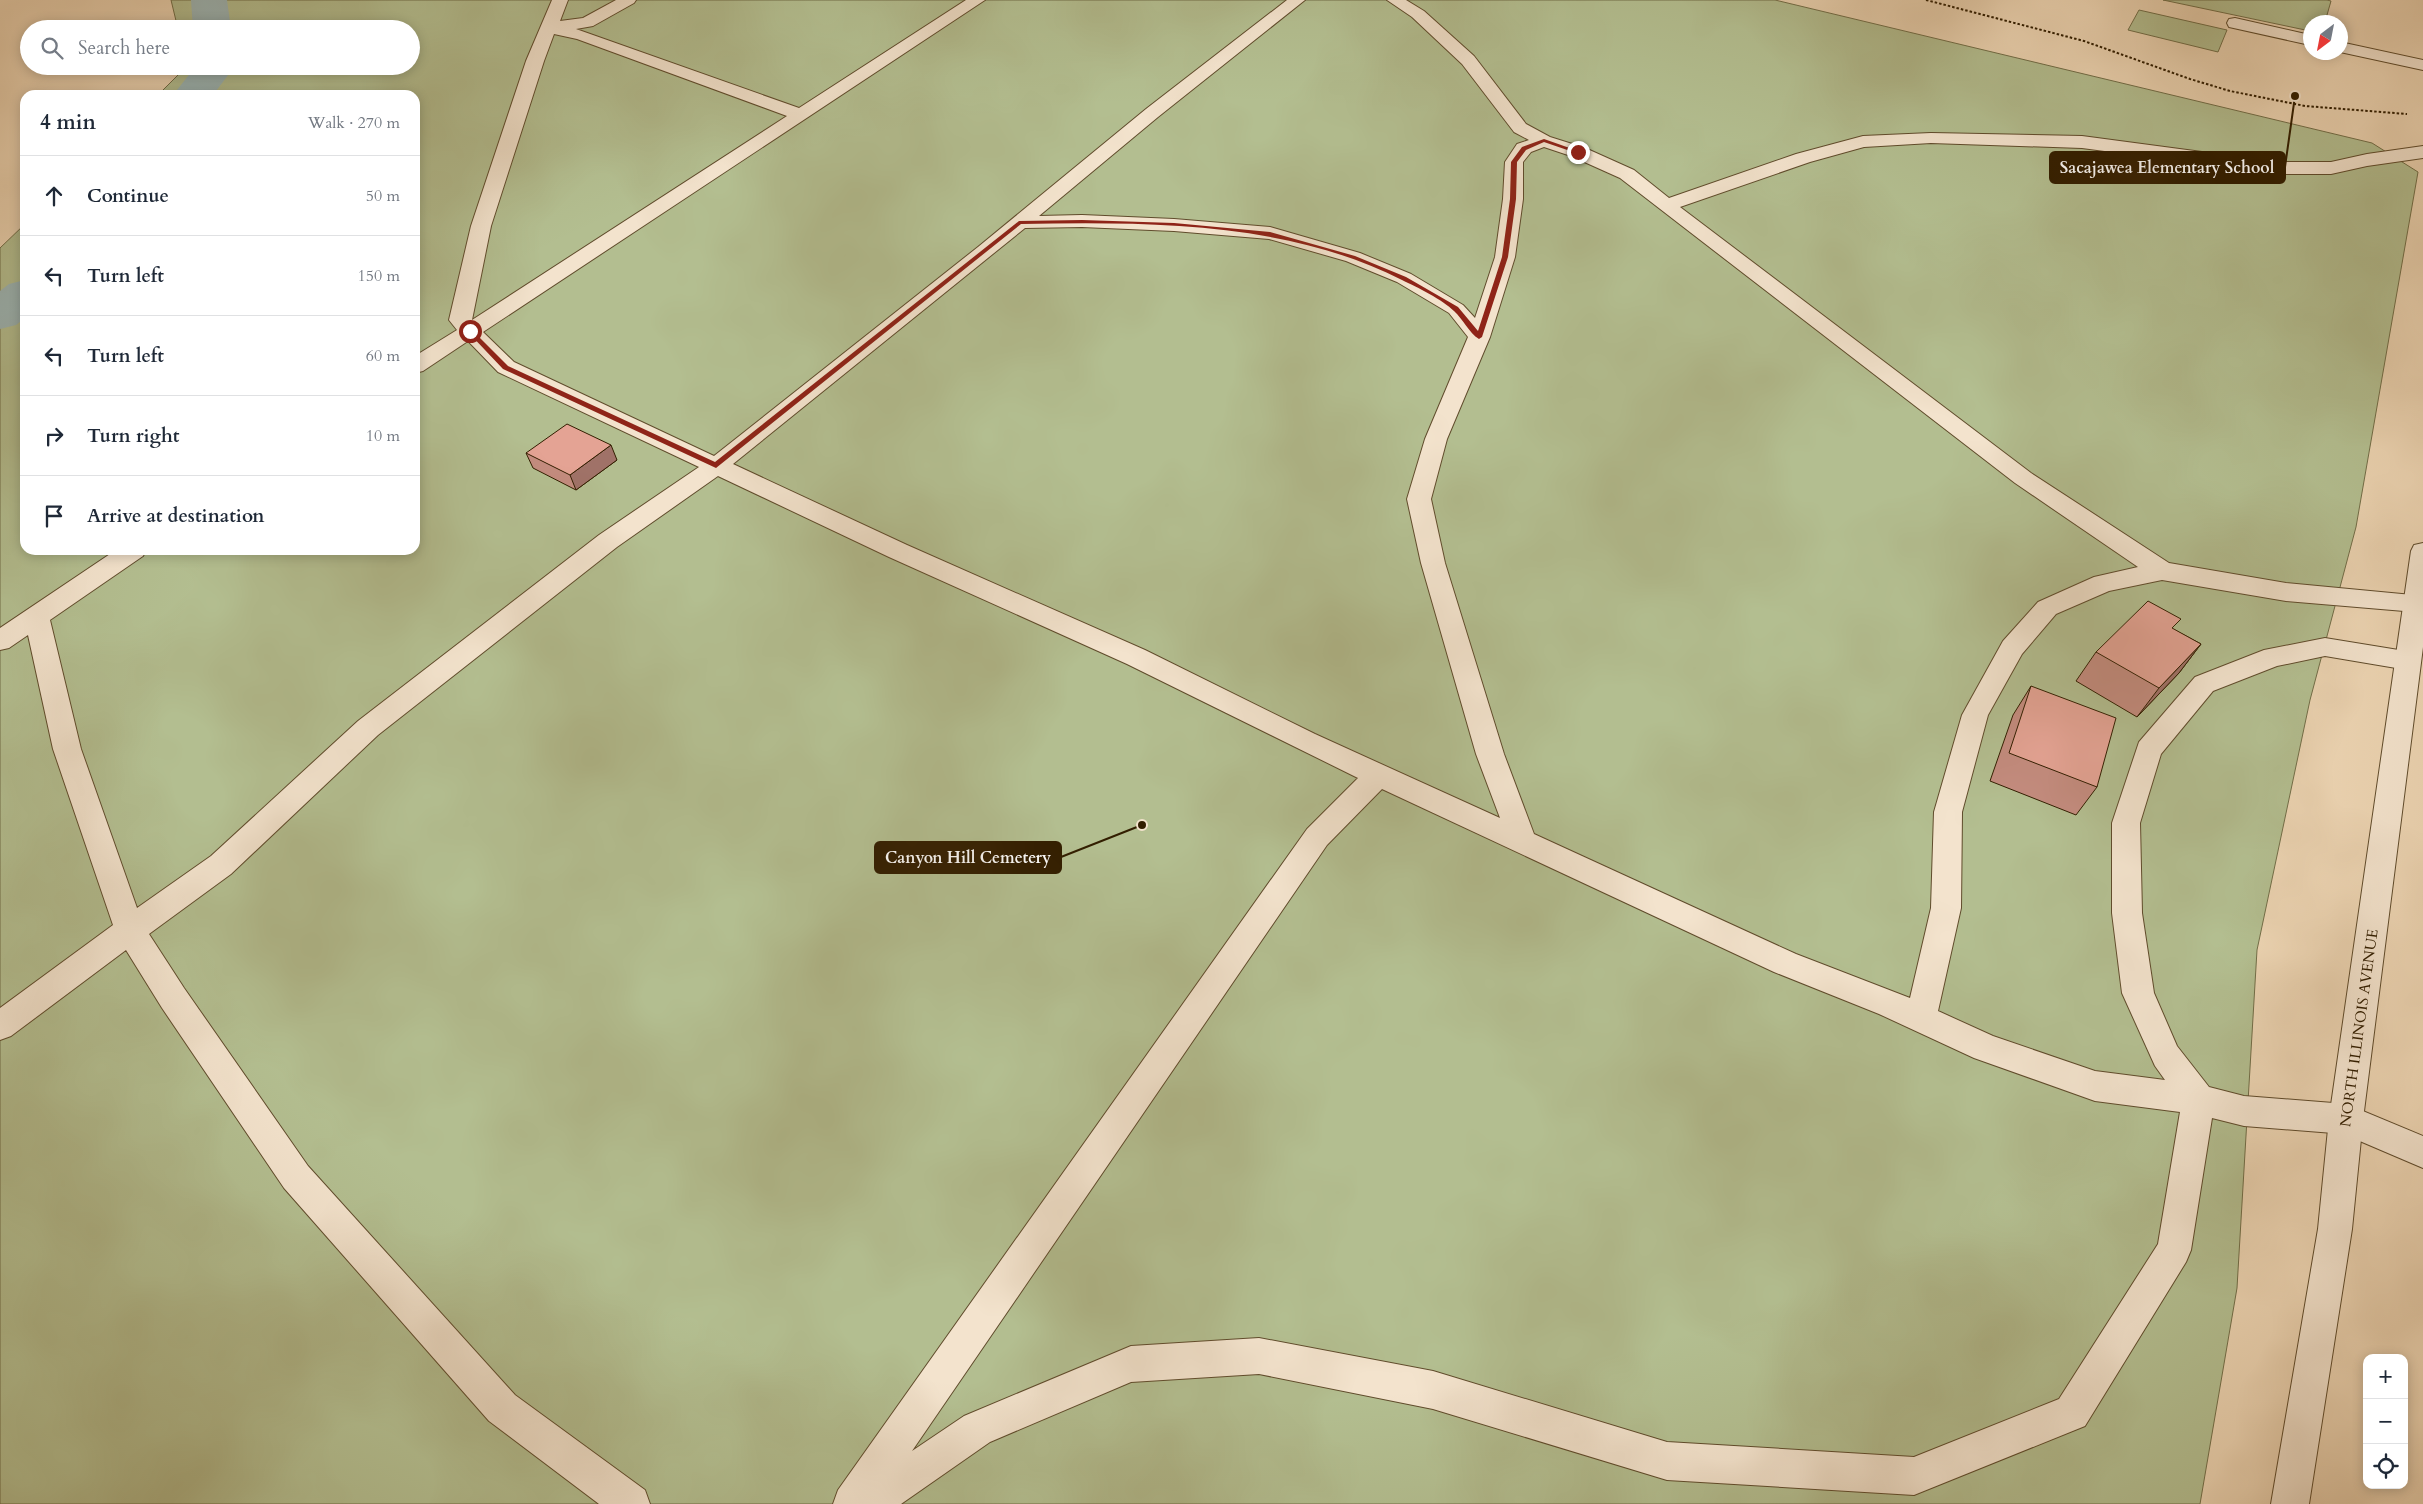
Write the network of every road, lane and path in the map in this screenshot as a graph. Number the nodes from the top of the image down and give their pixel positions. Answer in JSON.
{"nodes":[{"id":1,"x":560,"y":0,"type":"edge"},
{"id":2,"x":628,"y":0,"type":"edge"},
{"id":3,"x":977,"y":0,"type":"edge"},
{"id":4,"x":1297,"y":0,"type":"edge"},
{"id":5,"x":1395,"y":0,"type":"edge"},
{"id":6,"x":1926,"y":0,"type":"edge"},
{"id":7,"x":2235,"y":23,"type":"dead end"},
{"id":8,"x":549,"y":28,"type":"junction"},
{"id":9,"x":2303,"y":38,"type":"edge"},
{"id":10,"x":2348,"y":49,"type":"edge"},
{"id":11,"x":2423,"y":65,"type":"edge"},
{"id":12,"x":2409,"y":114,"type":"dead end"},
{"id":13,"x":800,"y":115,"type":"junction"},
{"id":14,"x":1544,"y":140,"type":"junction"},
{"id":15,"x":2423,"y":152,"type":"edge"},
{"id":16,"x":1666,"y":205,"type":"junction"},
{"id":17,"x":1019,"y":222,"type":"junction"},
{"id":18,"x":470,"y":331,"type":"junction"},
{"id":19,"x":1479,"y":337,"type":"junction"},
{"id":20,"x":420,"y":363,"type":"edge"},
{"id":21,"x":716,"y":466,"type":"junction"},
{"id":22,"x":2423,"y":551,"type":"edge"},
{"id":23,"x":127,"y":555,"type":"edge"},
{"id":24,"x":2162,"y":571,"type":"junction"},
{"id":25,"x":2416,"y":603,"type":"junction"},
{"id":26,"x":36,"y":616,"type":"junction"},
{"id":27,"x":0,"y":641,"type":"edge"},
{"id":28,"x":2408,"y":660,"type":"junction"},
{"id":29,"x":1379,"y":775,"type":"junction"},
{"id":30,"x":1524,"y":842,"type":"junction"},
{"id":31,"x":130,"y":930,"type":"junction"},
{"id":32,"x":1921,"y":1018,"type":"junction"},
{"id":33,"x":0,"y":1026,"type":"edge"},
{"id":34,"x":2200,"y":1099,"type":"junction"},
{"id":35,"x":2346,"y":1119,"type":"junction"},
{"id":36,"x":2423,"y":1152,"type":"edge"},
{"id":37,"x":632,"y":1504,"type":"edge"},
{"id":38,"x":852,"y":1504,"type":"edge"},
{"id":39,"x":867,"y":1504,"type":"edge"},
{"id":40,"x":2290,"y":1504,"type":"edge"}],
"edges":[{"from":1,"to":8,"type":"street"},
{"from":2,"to":8,"type":"street"},
{"from":3,"to":13,"type":"street"},
{"from":4,"to":17,"type":"street"},
{"from":5,"to":14,"type":"street"},
{"from":6,"to":12,"type":"path"},
{"from":7,"to":9,"type":"street"},
{"from":8,"to":13,"type":"street"},
{"from":8,"to":18,"type":"street"},
{"from":10,"to":11,"type":"street"},
{"from":13,"to":18,"type":"street"},
{"from":14,"to":16,"type":"street"},
{"from":14,"to":19,"type":"street"},
{"from":15,"to":16,"type":"street"},
{"from":16,"to":24,"type":"street"},
{"from":17,"to":19,"type":"street"},
{"from":17,"to":21,"type":"street"},
{"from":18,"to":20,"type":"street"},
{"from":18,"to":21,"type":"street"},
{"from":19,"to":30,"type":"street"},
{"from":21,"to":29,"type":"street"},
{"from":21,"to":31,"type":"street"},
{"from":22,"to":25,"type":"street","name":"NORTH ILLINOIS AVENUE"},
{"from":23,"to":26,"type":"street"},
{"from":24,"to":25,"type":"street"},
{"from":24,"to":32,"type":"street"},
{"from":25,"to":28,"type":"street","name":"NORTH ILLINOIS AVENUE"},
{"from":26,"to":27,"type":"street"},
{"from":26,"to":31,"type":"street"},
{"from":28,"to":34,"type":"street"},
{"from":28,"to":35,"type":"street","name":"NORTH ILLINOIS AVENUE"},
{"from":29,"to":30,"type":"street"},
{"from":29,"to":38,"type":"street"},
{"from":30,"to":32,"type":"street"},
{"from":31,"to":33,"type":"street"},
{"from":31,"to":37,"type":"street"},
{"from":32,"to":34,"type":"street"},
{"from":34,"to":35,"type":"street"},
{"from":34,"to":39,"type":"street"},
{"from":35,"to":36,"type":"street"},
{"from":35,"to":40,"type":"street","name":"NORTH ILLINOIS AVENUE"}]}
